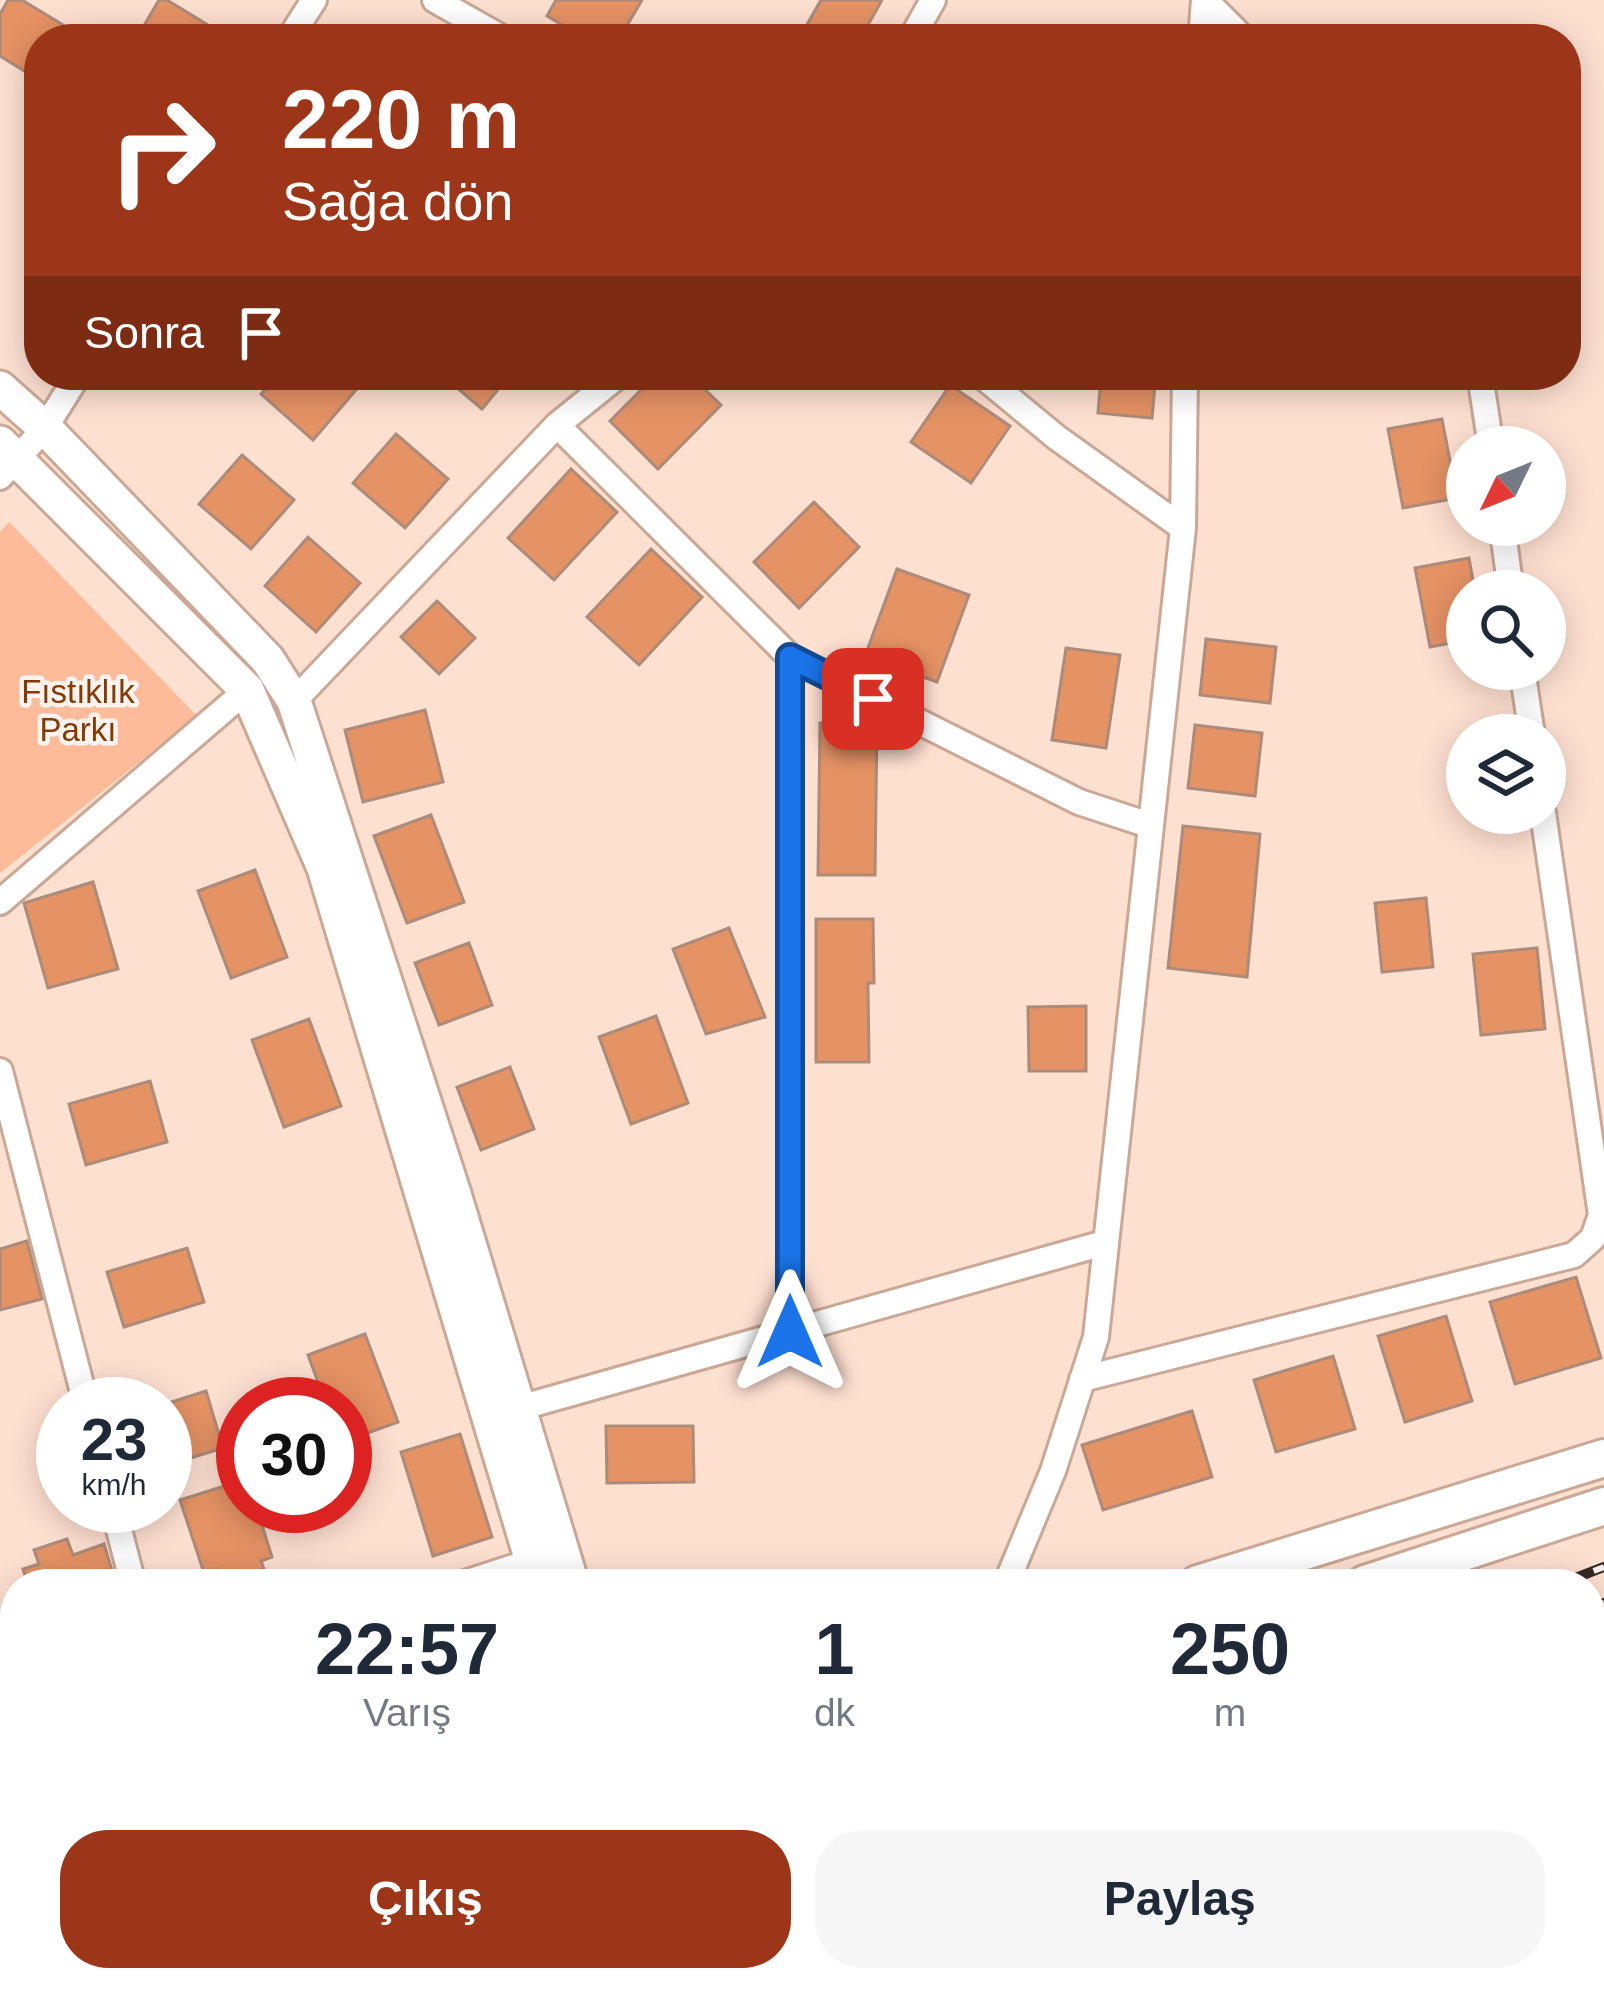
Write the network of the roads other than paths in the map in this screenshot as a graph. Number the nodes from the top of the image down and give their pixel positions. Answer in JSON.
{"nodes":[{"id":1,"x":434,"y":0,"type":"edge"},
{"id":2,"x":1204,"y":0,"type":"edge"},
{"id":3,"x":477,"y":24,"type":"edge"},
{"id":4,"x":1229,"y":24,"type":"edge"},
{"id":5,"x":0,"y":388,"type":"edge"},
{"id":6,"x":69,"y":390,"type":"edge"},
{"id":7,"x":600,"y":390,"type":"edge"},
{"id":8,"x":999,"y":390,"type":"edge"},
{"id":9,"x":1185,"y":390,"type":"edge"},
{"id":10,"x":1482,"y":390,"type":"edge"},
{"id":11,"x":557,"y":425,"type":"junction"},
{"id":12,"x":1488,"y":426,"type":"edge"},
{"id":13,"x":45,"y":428,"type":"junction"},
{"id":14,"x":6,"y":460,"type":"edge"},
{"id":15,"x":1183,"y":528,"type":"junction"},
{"id":16,"x":790,"y":657,"type":"junction"},
{"id":17,"x":247,"y":690,"type":"junction"},
{"id":18,"x":294,"y":701,"type":"junction"},
{"id":19,"x":1150,"y":825,"type":"junction"},
{"id":20,"x":1546,"y":834,"type":"edge"},
{"id":21,"x":0,"y":902,"type":"edge"},
{"id":22,"x":0,"y":1071,"type":"edge"},
{"id":23,"x":1104,"y":1243,"type":"junction"},
{"id":24,"x":790,"y":1332,"type":"junction"},
{"id":25,"x":79,"y":1377,"type":"edge"},
{"id":26,"x":1082,"y":1379,"type":"junction"},
{"id":27,"x":519,"y":1408,"type":"junction"},
{"id":28,"x":1604,"y":1458,"type":"edge"},
{"id":29,"x":1604,"y":1506,"type":"edge"},
{"id":30,"x":120,"y":1533,"type":"edge"},
{"id":31,"x":129,"y":1569,"type":"edge"},
{"id":32,"x":535,"y":1569,"type":"edge"},
{"id":33,"x":567,"y":1569,"type":"edge"},
{"id":34,"x":1012,"y":1569,"type":"edge"},
{"id":35,"x":1246,"y":1569,"type":"edge"},
{"id":36,"x":1410,"y":1569,"type":"edge"}],
"edges":[{"from":1,"to":3,"type":"street"},
{"from":2,"to":4,"type":"street"},
{"from":5,"to":13,"type":"street"},
{"from":6,"to":13,"type":"street"},
{"from":7,"to":11,"type":"street"},
{"from":8,"to":15,"type":"street"},
{"from":9,"to":15,"type":"street"},
{"from":10,"to":12,"type":"street"},
{"from":11,"to":16,"type":"street"},
{"from":11,"to":18,"type":"street"},
{"from":13,"to":14,"type":"street"},
{"from":13,"to":18,"type":"street"},
{"from":14,"to":17,"type":"street"},
{"from":15,"to":19,"type":"street"},
{"from":16,"to":19,"type":"street"},
{"from":16,"to":24,"type":"street"},
{"from":17,"to":21,"type":"street"},
{"from":17,"to":32,"type":"street"},
{"from":18,"to":27,"type":"street"},
{"from":19,"to":23,"type":"street"},
{"from":20,"to":26,"type":"street"},
{"from":22,"to":25,"type":"street"},
{"from":23,"to":24,"type":"street"},
{"from":23,"to":26,"type":"street"},
{"from":24,"to":27,"type":"street"},
{"from":26,"to":34,"type":"street"},
{"from":27,"to":33,"type":"street"},
{"from":28,"to":35,"type":"main road"},
{"from":29,"to":36,"type":"main road"},
{"from":30,"to":31,"type":"street"}]}
